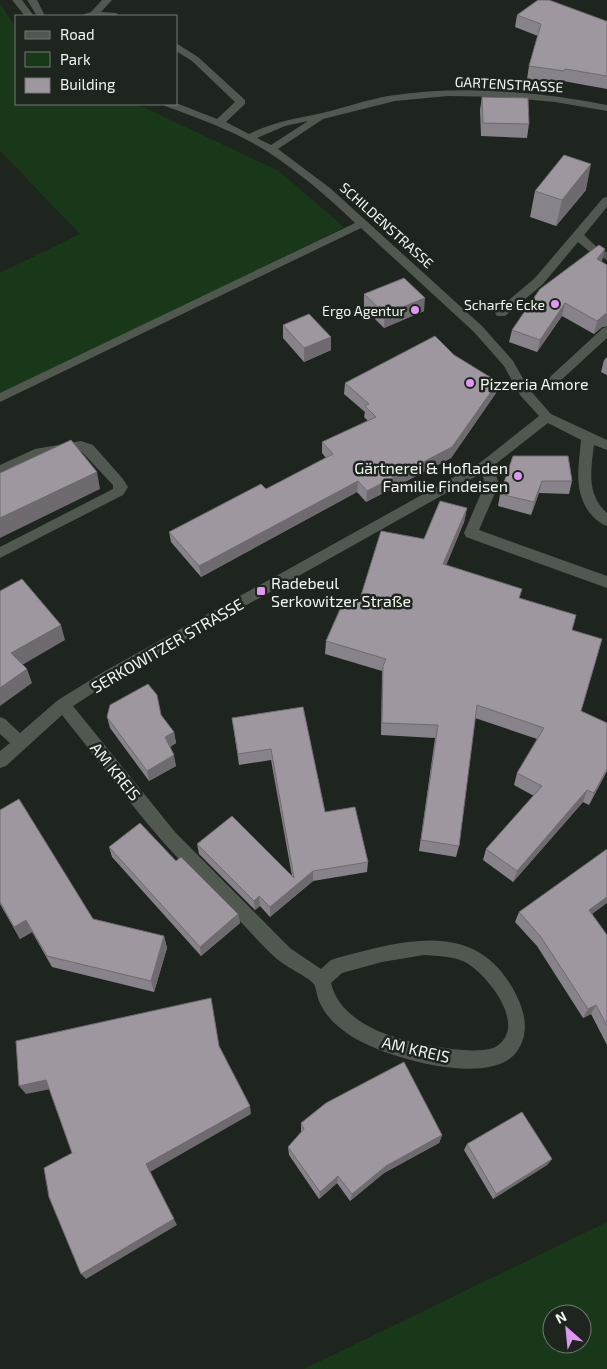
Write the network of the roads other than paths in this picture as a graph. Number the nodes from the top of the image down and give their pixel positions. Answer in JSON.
{"nodes":[{"id":1,"x":17,"y":0,"type":"edge"},
{"id":2,"x":32,"y":0,"type":"edge"},
{"id":3,"x":107,"y":0,"type":"edge"},
{"id":4,"x":94,"y":14,"type":"junction"},
{"id":5,"x":29,"y":15,"type":"edge"},
{"id":6,"x":40,"y":15,"type":"edge"},
{"id":7,"x":88,"y":15,"type":"edge"},
{"id":8,"x":105,"y":15,"type":"edge"},
{"id":9,"x":178,"y":47,"type":"edge"},
{"id":10,"x":172,"y":105,"type":"edge"},
{"id":11,"x":607,"y":108,"type":"edge"},
{"id":12,"x":320,"y":116,"type":"junction"},
{"id":13,"x":219,"y":123,"type":"junction"},
{"id":14,"x":250,"y":138,"type":"junction"},
{"id":15,"x":271,"y":149,"type":"junction"},
{"id":16,"x":607,"y":200,"type":"edge"},
{"id":17,"x":363,"y":223,"type":"junction"},
{"id":18,"x":578,"y":236,"type":"junction"},
{"id":19,"x":607,"y":256,"type":"edge"},
{"id":20,"x":501,"y":313,"type":"dead end"},
{"id":21,"x":607,"y":331,"type":"edge"},
{"id":22,"x":555,"y":379,"type":"dead end"},
{"id":23,"x":0,"y":398,"type":"edge"},
{"id":24,"x":547,"y":417,"type":"junction"},
{"id":25,"x":588,"y":438,"type":"junction"},
{"id":26,"x":607,"y":445,"type":"edge"},
{"id":27,"x":486,"y":464,"type":"junction"},
{"id":28,"x":0,"y":471,"type":"edge"},
{"id":29,"x":607,"y":521,"type":"edge"},
{"id":30,"x":0,"y":553,"type":"edge"},
{"id":31,"x":607,"y":582,"type":"edge"},
{"id":32,"x":63,"y":705,"type":"junction"},
{"id":33,"x":0,"y":724,"type":"edge"},
{"id":34,"x":20,"y":743,"type":"junction"},
{"id":35,"x":0,"y":761,"type":"edge"},
{"id":36,"x":322,"y":980,"type":"junction"}],
"edges":[{"from":1,"to":5,"type":"street"},
{"from":2,"to":6,"type":"street"},
{"from":3,"to":4,"type":"street"},
{"from":4,"to":7,"type":"street"},
{"from":4,"to":8,"type":"street"},
{"from":9,"to":13,"type":"street"},
{"from":10,"to":13,"type":"street","name":"SCHILDENSTRASSE"},
{"from":11,"to":12,"type":"street","name":"GARTENSTRASSE"},
{"from":12,"to":14,"type":"street","name":"GARTENSTRASSE"},
{"from":12,"to":15,"type":"street","name":"GARTENSTRASSE"},
{"from":13,"to":14,"type":"street","name":"SCHILDENSTRASSE"},
{"from":14,"to":15,"type":"street","name":"SCHILDENSTRASSE"},
{"from":15,"to":17,"type":"street","name":"SCHILDENSTRASSE"},
{"from":16,"to":18,"type":"street"},
{"from":17,"to":23,"type":"street"},
{"from":17,"to":24,"type":"street","name":"SCHILDENSTRASSE"},
{"from":18,"to":19,"type":"street"},
{"from":18,"to":20,"type":"street"},
{"from":21,"to":22,"type":"street"},
{"from":24,"to":25,"type":"street"},
{"from":24,"to":27,"type":"street","name":"SERKOWITZER STRASSE"},
{"from":25,"to":26,"type":"street"},
{"from":25,"to":29,"type":"street"},
{"from":27,"to":31,"type":"street"},
{"from":27,"to":32,"type":"street","name":"SERKOWITZER STRASSE"},
{"from":28,"to":30,"type":"street"},
{"from":32,"to":34,"type":"street","name":"SERKOWITZER STRASSE"},
{"from":32,"to":36,"type":"street","name":"AM KREIS"},
{"from":33,"to":34,"type":"street"},
{"from":34,"to":35,"type":"street","name":"SERKOWITZER STRASSE"},
{"from":36,"to":36,"type":"street","name":"AM KREIS"}]}
